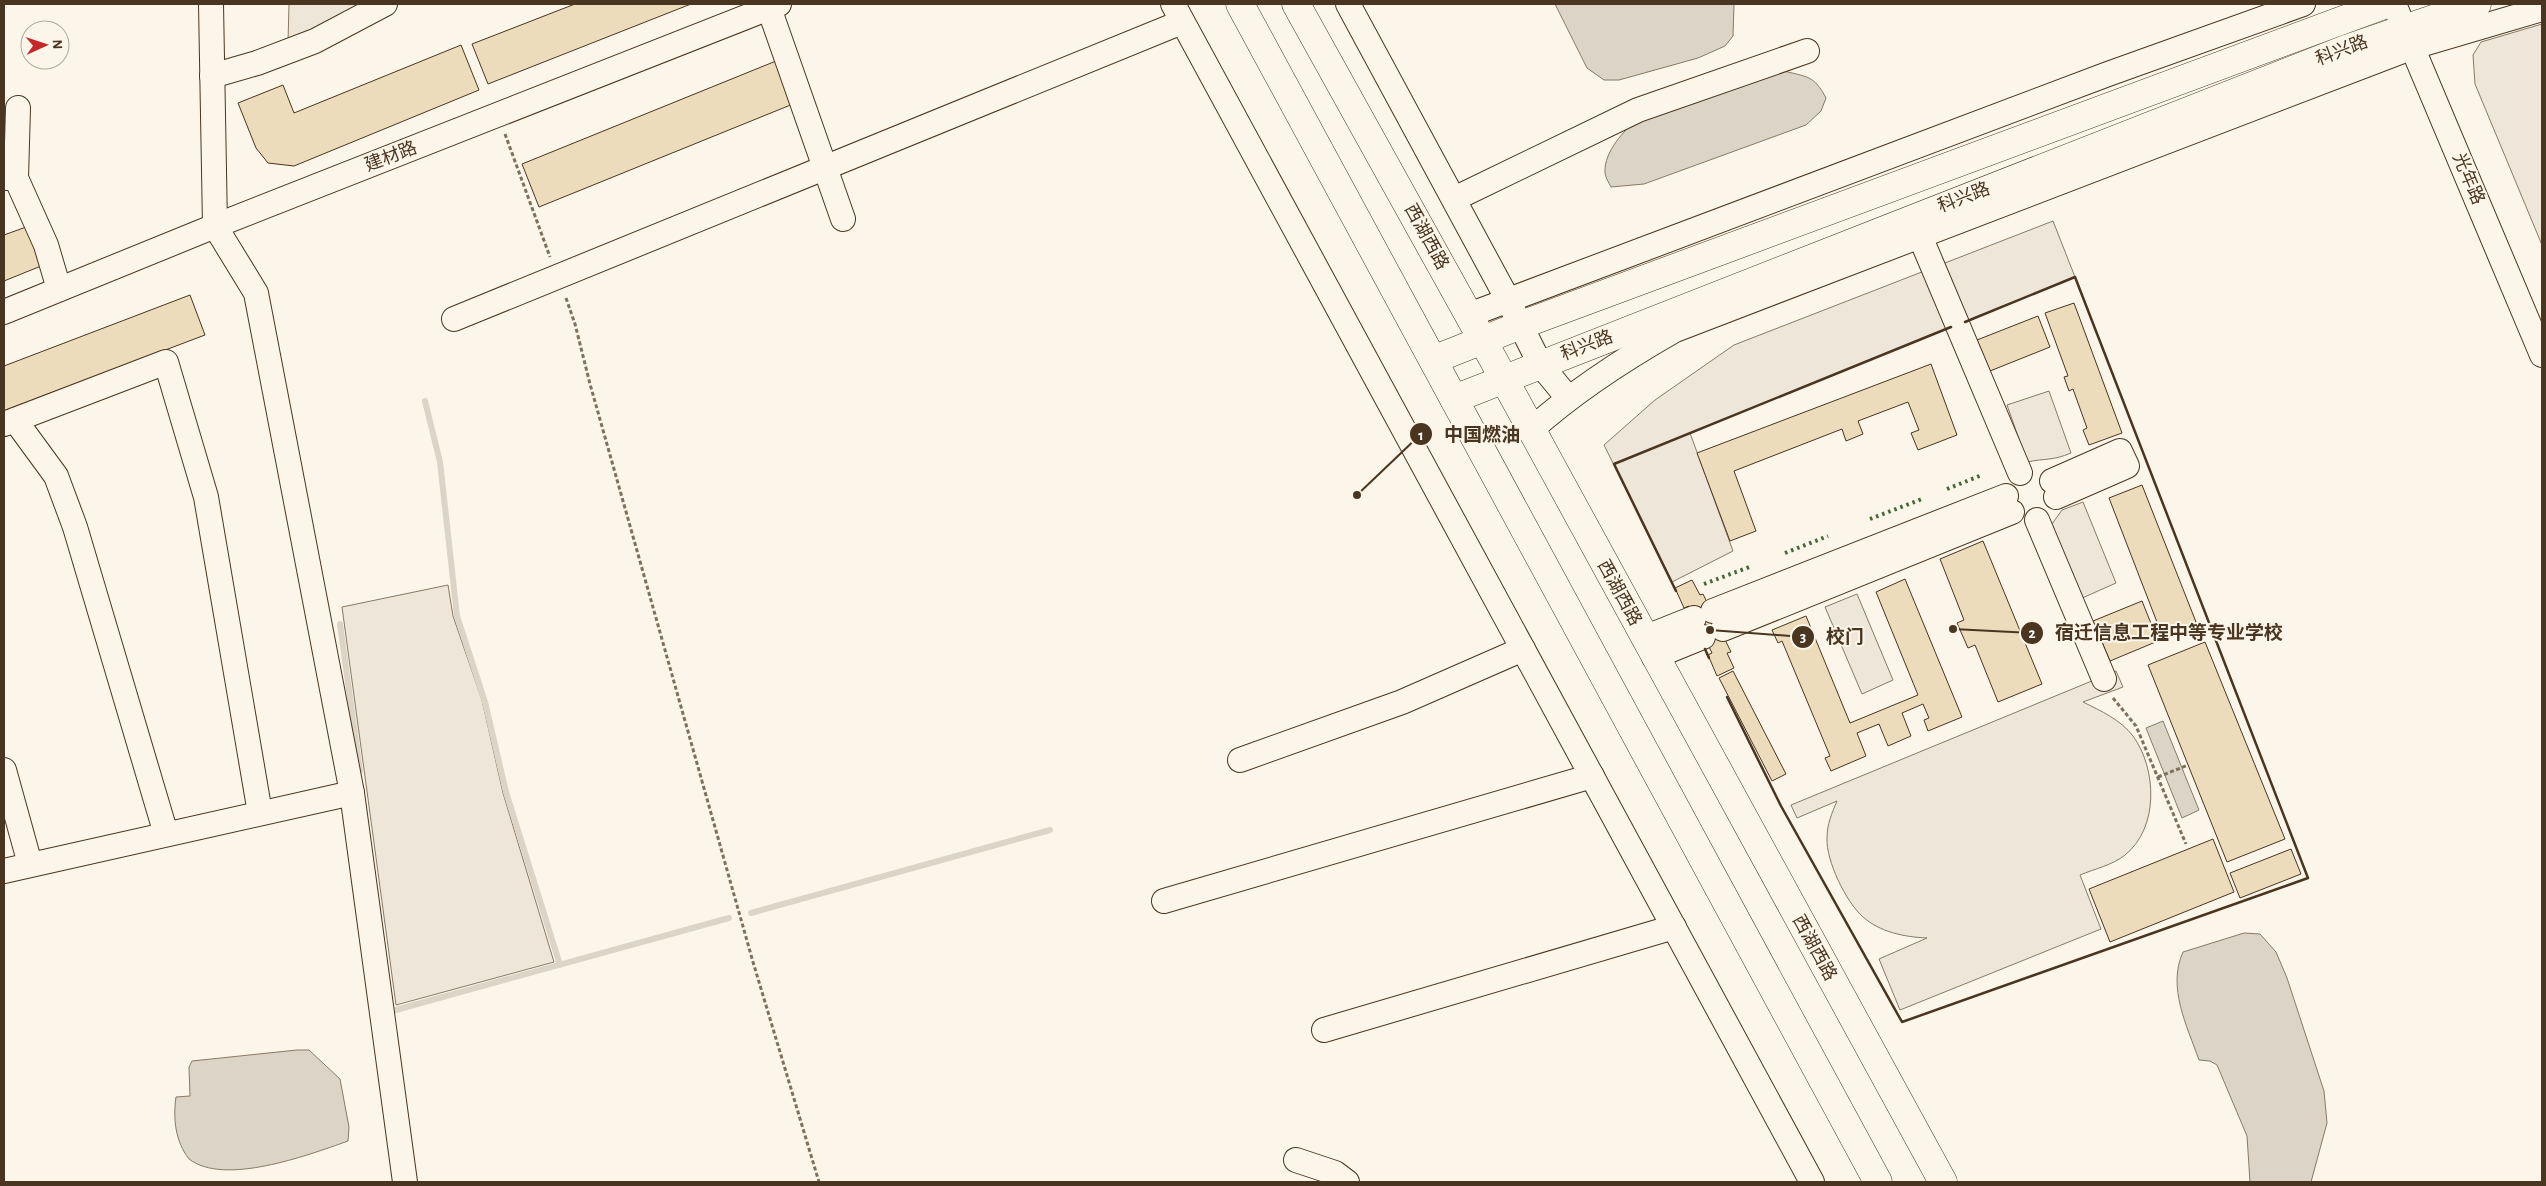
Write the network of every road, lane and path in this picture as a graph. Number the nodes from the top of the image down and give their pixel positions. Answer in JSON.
{"nodes":[{"id":1,"x":211,"y":4,"type":"edge"},
{"id":2,"x":385,"y":4,"type":"edge"},
{"id":3,"x":1240,"y":4,"type":"edge"},
{"id":4,"x":1296,"y":4,"type":"edge"},
{"id":5,"x":1348,"y":4,"type":"edge"},
{"id":6,"x":2303,"y":4,"type":"edge"},
{"id":7,"x":2386,"y":4,"type":"edge"},
{"id":8,"x":2477,"y":4,"type":"edge"},
{"id":9,"x":774,"y":6,"type":"edge"},
{"id":10,"x":2542,"y":9,"type":"edge"},
{"id":11,"x":1177,"y":13,"type":"edge"},
{"id":12,"x":2404,"y":26,"type":"edge"},
{"id":13,"x":1807,"y":51,"type":"dead end"},
{"id":14,"x":212,"y":76,"type":"junction"},
{"id":15,"x":18,"y":108,"type":"dead end"},
{"id":16,"x":498,"y":114,"type":"junction"},
{"id":17,"x":825,"y":168,"type":"junction"},
{"id":18,"x":10,"y":178,"type":"edge"},
{"id":19,"x":1454,"y":199,"type":"junction"},
{"id":20,"x":843,"y":219,"type":"dead end"},
{"id":21,"x":215,"y":226,"type":"junction"},
{"id":22,"x":1917,"y":227,"type":"junction"},
{"id":23,"x":558,"y":276,"type":"junction"},
{"id":24,"x":59,"y":289,"type":"junction"},
{"id":25,"x":1508,"y":300,"type":"junction"},
{"id":26,"x":4,"y":312,"type":"edge"},
{"id":27,"x":1469,"y":315,"type":"junction"},
{"id":28,"x":454,"y":319,"type":"dead end"},
{"id":29,"x":1521,"y":325,"type":"junction"},
{"id":30,"x":1482,"y":339,"type":"junction"},
{"id":31,"x":2542,"y":355,"type":"edge"},
{"id":32,"x":1435,"y":359,"type":"junction"},
{"id":33,"x":1540,"y":364,"type":"junction"},
{"id":34,"x":1502,"y":379,"type":"junction"},
{"id":35,"x":1568,"y":398,"type":"junction"},
{"id":36,"x":1454,"y":399,"type":"junction"},
{"id":37,"x":9,"y":422,"type":"edge"},
{"id":38,"x":1530,"y":431,"type":"junction"},
{"id":39,"x":2020,"y":473,"type":"junction"},
{"id":40,"x":2009,"y":504,"type":"junction"},
{"id":41,"x":2037,"y":520,"type":"junction"},
{"id":42,"x":1649,"y":647,"type":"junction"},
{"id":43,"x":1523,"y":649,"type":"junction"},
{"id":44,"x":2104,"y":679,"type":"joint"},
{"id":45,"x":1240,"y":760,"type":"dead end"},
{"id":46,"x":2188,"y":766,"type":"dead end"},
{"id":47,"x":4,"y":770,"type":"edge"},
{"id":48,"x":1592,"y":776,"type":"junction"},
{"id":49,"x":2158,"y":777,"type":"junction"},
{"id":50,"x":352,"y":793,"type":"junction"},
{"id":51,"x":260,"y":813,"type":"junction"},
{"id":52,"x":166,"y":834,"type":"junction"},
{"id":53,"x":2186,"y":844,"type":"dead end"},
{"id":54,"x":30,"y":864,"type":"junction"},
{"id":55,"x":4,"y":871,"type":"edge"},
{"id":56,"x":1164,"y":901,"type":"dead end"},
{"id":57,"x":1674,"y":927,"type":"junction"},
{"id":58,"x":1324,"y":1030,"type":"dead end"},
{"id":59,"x":1296,"y":1160,"type":"dead end"},
{"id":60,"x":405,"y":1182,"type":"edge"},
{"id":61,"x":819,"y":1182,"type":"edge"},
{"id":62,"x":1347,"y":1182,"type":"edge"},
{"id":63,"x":1812,"y":1182,"type":"edge"},
{"id":64,"x":1877,"y":1182,"type":"edge"},
{"id":65,"x":1942,"y":1182,"type":"edge"}],
"edges":[{"from":1,"to":14,"type":"street"},
{"from":2,"to":14,"type":"street"},
{"from":3,"to":32,"type":"main road"},
{"from":4,"to":27,"type":"main road","name":"西湖西路"},
{"from":5,"to":19,"type":"street"},
{"from":6,"to":25,"type":"street"},
{"from":7,"to":29,"type":"main road","name":"科兴路"},
{"from":8,"to":12,"type":"main road","name":"科兴路"},
{"from":9,"to":16,"type":"street","name":"建材路"},
{"from":9,"to":17,"type":"street"},
{"from":10,"to":12,"type":"street"},
{"from":11,"to":17,"type":"street"},
{"from":11,"to":43,"type":"street"},
{"from":12,"to":22,"type":"main road","name":"科兴路"},
{"from":12,"to":31,"type":"street","name":"光年路"},
{"from":13,"to":19,"type":"street"},
{"from":14,"to":21,"type":"street"},
{"from":15,"to":18,"type":"street"},
{"from":16,"to":21,"type":"street","name":"建材路"},
{"from":16,"to":23,"type":"path"},
{"from":17,"to":20,"type":"street"},
{"from":17,"to":23,"type":"street"},
{"from":18,"to":24,"type":"street"},
{"from":19,"to":25,"type":"street"},
{"from":21,"to":24,"type":"street","name":"建材路"},
{"from":21,"to":50,"type":"street"},
{"from":22,"to":33,"type":"main road","name":"科兴路"},
{"from":22,"to":35,"type":"street"},
{"from":22,"to":39,"type":"street"},
{"from":23,"to":28,"type":"street"},
{"from":23,"to":61,"type":"path"},
{"from":24,"to":26,"type":"street","name":"建材路"},
{"from":25,"to":27,"type":"street"},
{"from":25,"to":29,"type":"street"},
{"from":27,"to":30,"type":"main road","name":"西湖西路"},
{"from":29,"to":30,"type":"main road","name":"科兴路"},
{"from":29,"to":33,"type":"street"},
{"from":30,"to":32,"type":"main road","name":"科兴路"},
{"from":30,"to":34,"type":"main road","name":"西湖西路"},
{"from":32,"to":36,"type":"main road"},
{"from":33,"to":34,"type":"main road","name":"科兴路"},
{"from":33,"to":35,"type":"street"},
{"from":34,"to":36,"type":"main road","name":"科兴路"},
{"from":34,"to":38,"type":"main road","name":"西湖西路"},
{"from":35,"to":38,"type":"street"},
{"from":36,"to":64,"type":"main road"},
{"from":37,"to":51,"type":"street"},
{"from":37,"to":52,"type":"street"},
{"from":38,"to":42,"type":"main road","name":"西湖西路"},
{"from":39,"to":40,"type":"street"},
{"from":39,"to":41,"type":"street"},
{"from":40,"to":41,"type":"street"},
{"from":40,"to":42,"type":"street"},
{"from":41,"to":44,"type":"street"},
{"from":42,"to":65,"type":"main road","name":"西湖西路"},
{"from":43,"to":45,"type":"street"},
{"from":43,"to":48,"type":"street"},
{"from":44,"to":49,"type":"path"},
{"from":46,"to":49,"type":"path"},
{"from":47,"to":54,"type":"street"},
{"from":48,"to":56,"type":"street"},
{"from":48,"to":57,"type":"street"},
{"from":49,"to":53,"type":"path"},
{"from":50,"to":51,"type":"street"},
{"from":50,"to":60,"type":"street"},
{"from":51,"to":52,"type":"street"},
{"from":52,"to":54,"type":"street"},
{"from":54,"to":55,"type":"street"},
{"from":57,"to":58,"type":"street"},
{"from":57,"to":63,"type":"street"},
{"from":59,"to":62,"type":"street"}]}
